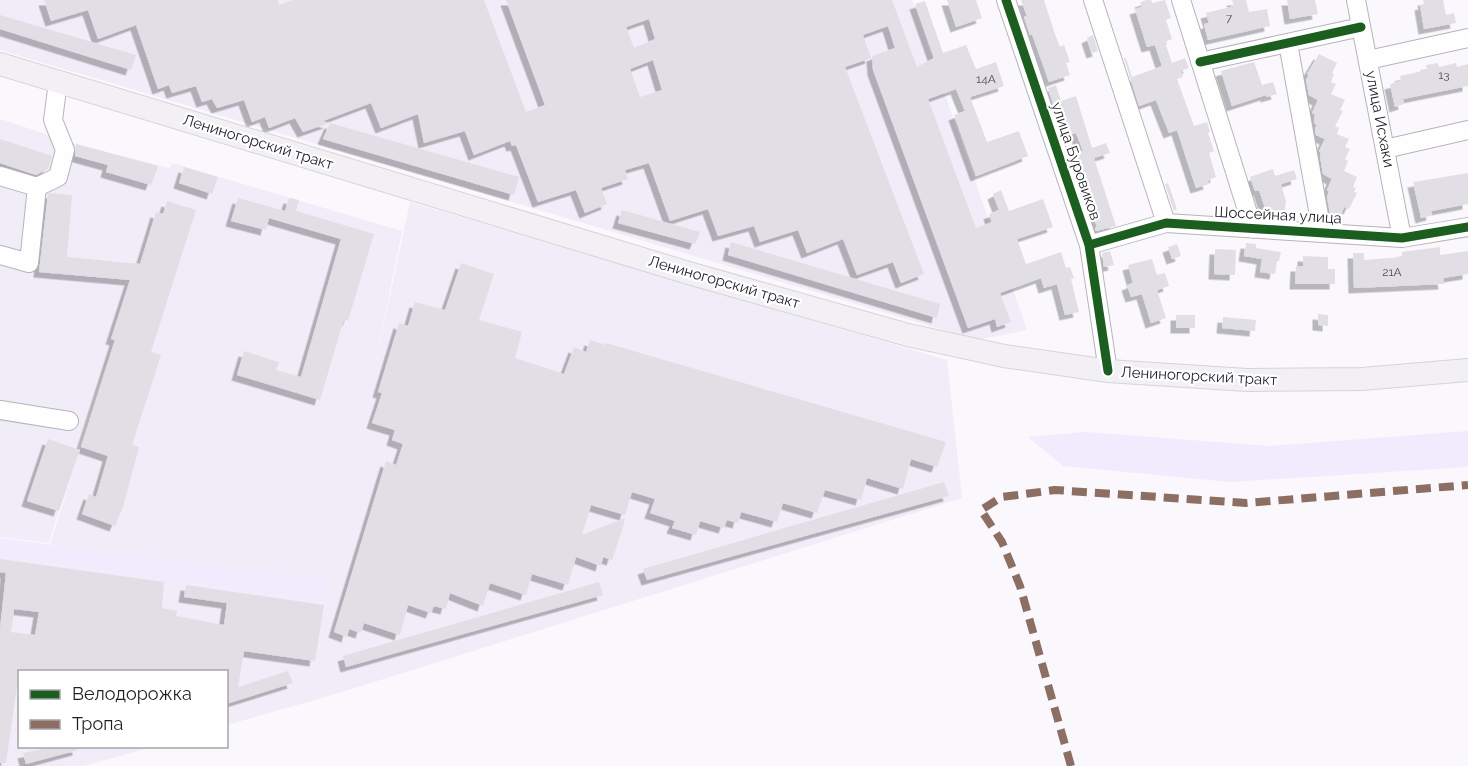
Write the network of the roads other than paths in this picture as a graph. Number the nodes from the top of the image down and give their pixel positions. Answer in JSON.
{"nodes":[{"id":1,"x":1006,"y":0,"type":"edge"},
{"id":2,"x":1093,"y":0,"type":"edge"},
{"id":3,"x":1181,"y":0,"type":"edge"},
{"id":4,"x":1356,"y":0,"type":"edge"},
{"id":5,"x":1361,"y":27,"type":"junction"},
{"id":6,"x":1468,"y":38,"type":"edge"},
{"id":7,"x":1288,"y":43,"type":"junction"},
{"id":8,"x":1368,"y":60,"type":"junction"},
{"id":9,"x":1200,"y":62,"type":"junction"},
{"id":10,"x":0,"y":64,"type":"edge"},
{"id":11,"x":58,"y":82,"type":"junction"},
{"id":12,"x":1468,"y":130,"type":"edge"},
{"id":13,"x":1385,"y":149,"type":"junction"},
{"id":14,"x":0,"y":176,"type":"edge"},
{"id":15,"x":37,"y":187,"type":"junction"},
{"id":16,"x":1166,"y":223,"type":"junction"},
{"id":17,"x":1468,"y":227,"type":"edge"},
{"id":18,"x":1253,"y":229,"type":"junction"},
{"id":19,"x":1322,"y":232,"type":"junction"},
{"id":20,"x":1402,"y":238,"type":"junction"},
{"id":21,"x":1089,"y":244,"type":"junction"},
{"id":22,"x":0,"y":255,"type":"edge"},
{"id":23,"x":1468,"y":370,"type":"edge"},
{"id":24,"x":1108,"y":371,"type":"junction"},
{"id":25,"x":0,"y":410,"type":"edge"},
{"id":26,"x":69,"y":421,"type":"dead end"}],
"edges":[{"from":1,"to":21,"type":"street","name":"улица Буровиков"},
{"from":2,"to":16,"type":"street"},
{"from":3,"to":9,"type":"street"},
{"from":4,"to":5,"type":"street","name":"улица Исхаки"},
{"from":5,"to":7,"type":"street"},
{"from":5,"to":8,"type":"street","name":"улица Исхаки"},
{"from":6,"to":8,"type":"street"},
{"from":7,"to":9,"type":"street"},
{"from":7,"to":19,"type":"street"},
{"from":8,"to":13,"type":"street","name":"улица Исхаки"},
{"from":9,"to":18,"type":"street"},
{"from":10,"to":11,"type":"main road","name":"Лениногорский тракт"},
{"from":11,"to":15,"type":"street"},
{"from":11,"to":24,"type":"main road","name":"Лениногорский тракт"},
{"from":12,"to":13,"type":"street"},
{"from":13,"to":20,"type":"street","name":"улица Исхаки"},
{"from":14,"to":15,"type":"street"},
{"from":15,"to":22,"type":"street"},
{"from":16,"to":18,"type":"street","name":"Шоссейная улица"},
{"from":16,"to":21,"type":"street","name":"Шоссейная улица"},
{"from":17,"to":20,"type":"street","name":"Шоссейная улица"},
{"from":18,"to":19,"type":"street","name":"Шоссейная улица"},
{"from":19,"to":20,"type":"street","name":"Шоссейная улица"},
{"from":21,"to":24,"type":"street","name":"улица Буровиков"},
{"from":23,"to":24,"type":"main road","name":"Лениногорский тракт"},
{"from":25,"to":26,"type":"street"}]}
